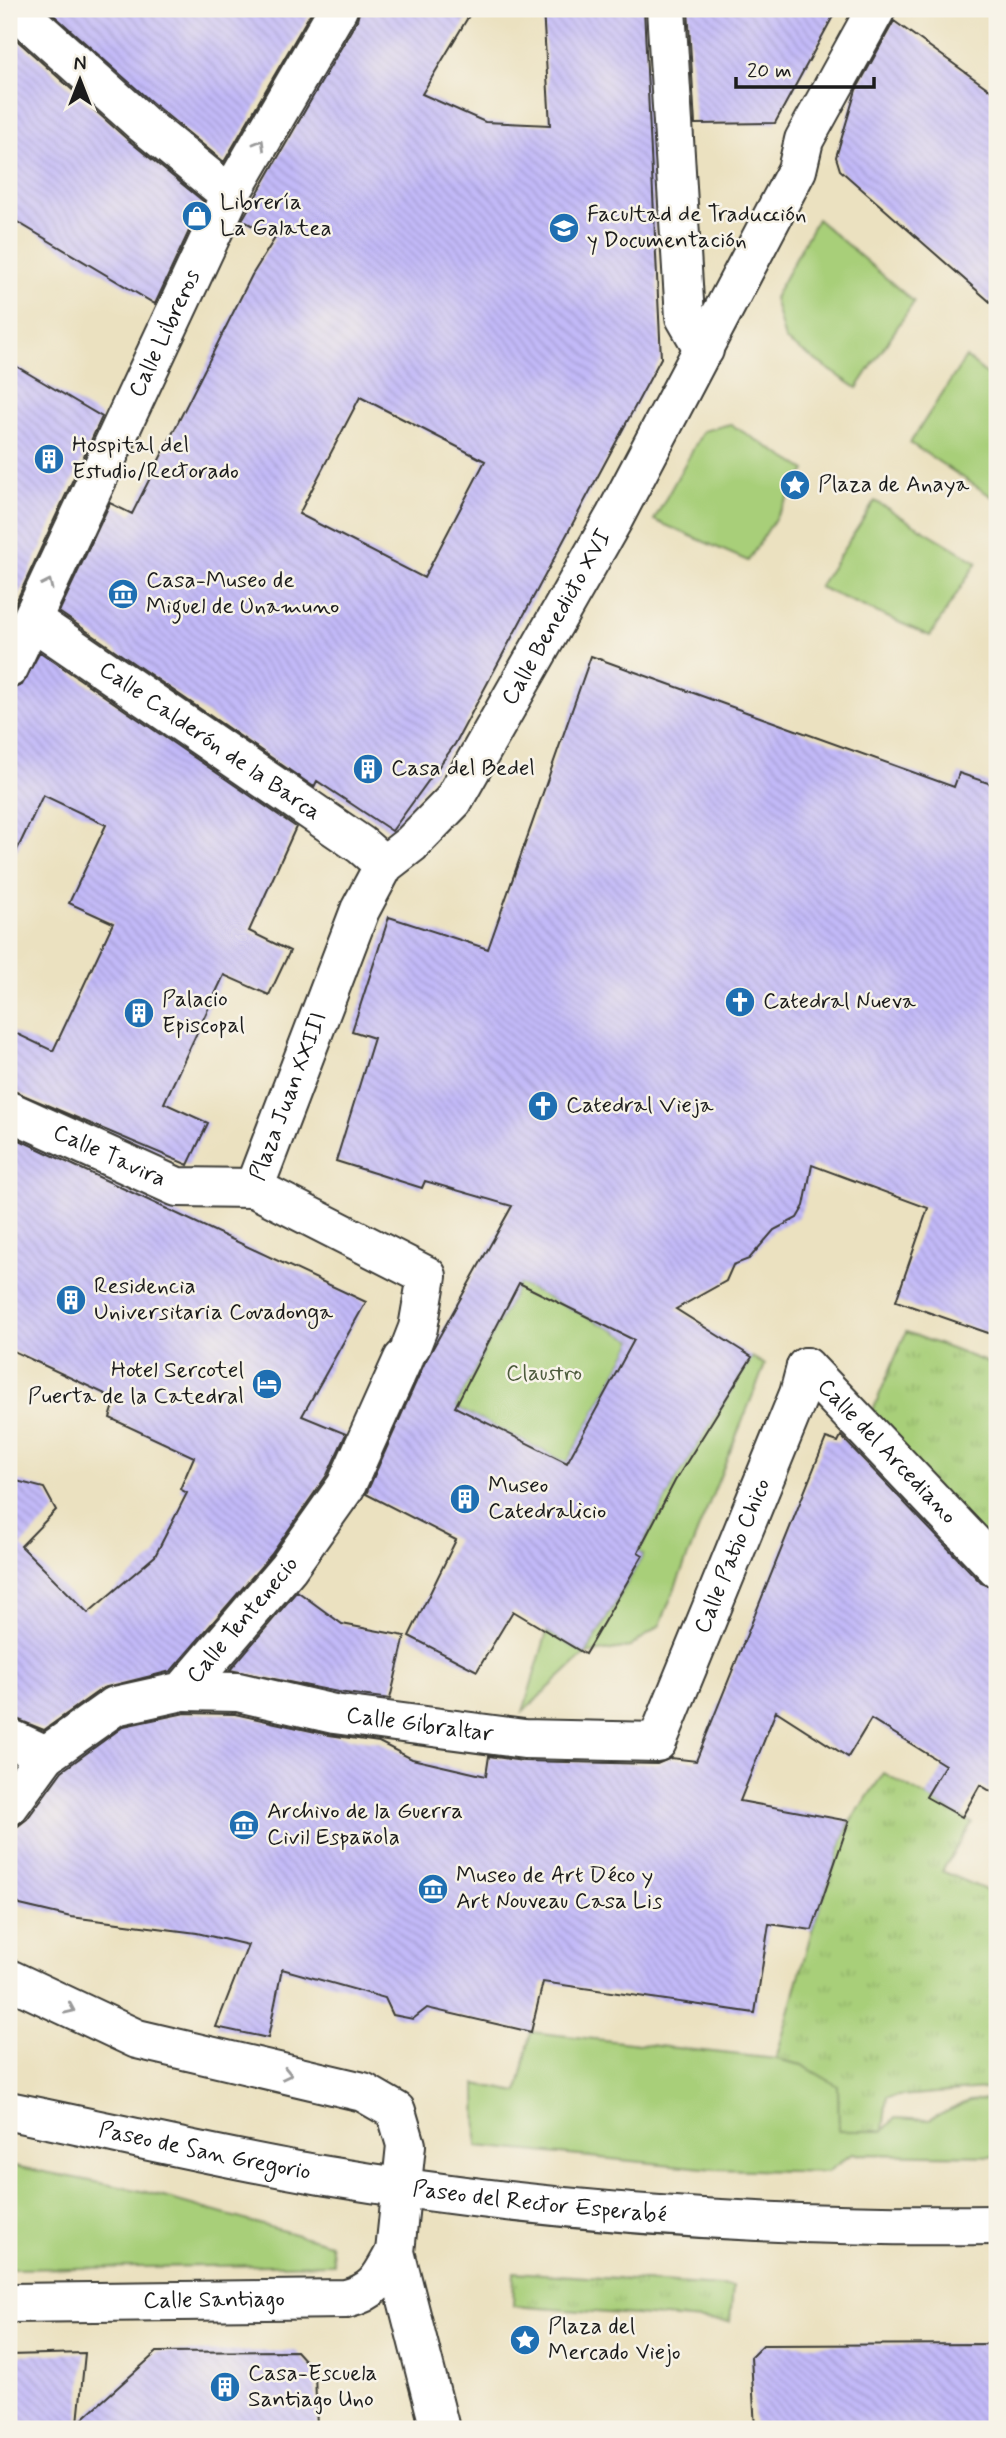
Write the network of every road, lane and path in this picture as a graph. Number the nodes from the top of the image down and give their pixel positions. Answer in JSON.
{"nodes":[{"id":1,"x":15,"y":9,"type":"edge"},
{"id":2,"x":338,"y":9,"type":"edge"},
{"id":3,"x":666,"y":9,"type":"edge"},
{"id":4,"x":876,"y":9,"type":"edge"},
{"id":5,"x":230,"y":195,"type":"junction"},
{"id":6,"x":704,"y":350,"type":"junction"},
{"id":7,"x":32,"y":620,"type":"junction"},
{"id":8,"x":9,"y":668,"type":"edge"},
{"id":9,"x":384,"y":865,"type":"junction"},
{"id":10,"x":9,"y":1111,"type":"edge"},
{"id":11,"x":254,"y":1188,"type":"junction"},
{"id":12,"x":427,"y":1276,"type":"joint"},
{"id":13,"x":806,"y":1367,"type":"joint"},
{"id":14,"x":997,"y":1568,"type":"edge"},
{"id":15,"x":183,"y":1691,"type":"junction"},
{"id":16,"x":9,"y":1738,"type":"edge"},
{"id":17,"x":657,"y":1742,"type":"joint"},
{"id":18,"x":46,"y":1755,"type":"junction"},
{"id":19,"x":9,"y":1806,"type":"edge"},
{"id":20,"x":9,"y":1979,"type":"edge"},
{"id":21,"x":9,"y":2111,"type":"edge"},
{"id":22,"x":403,"y":2185,"type":"junction"},
{"id":23,"x":997,"y":2225,"type":"edge"},
{"id":24,"x":395,"y":2252,"type":"junction"},
{"id":25,"x":9,"y":2303,"type":"edge"},
{"id":26,"x":440,"y":2429,"type":"edge"}],
"edges":[{"from":1,"to":5,"type":"street"},
{"from":5,"to":2,"type":"street","name":"Calle Libreros","one_way":true},
{"from":3,"to":6,"type":"street"},
{"from":4,"to":6,"type":"street","name":"Calle Benedicto XVI"},
{"from":7,"to":5,"type":"street","name":"Calle Libreros","one_way":true},
{"from":6,"to":9,"type":"street","name":"Calle Benedicto XVI"},
{"from":7,"to":8,"type":"street","name":"Calle Libreros"},
{"from":7,"to":9,"type":"street","name":"Calle Calderón de la Barca"},
{"from":9,"to":11,"type":"street","name":"Plaza Juan XXIII"},
{"from":10,"to":11,"type":"street","name":"Calle Tavira"},
{"from":11,"to":12,"type":"street","name":"Plaza Juan XXIII"},
{"from":12,"to":15,"type":"street","name":"Calle Tentenecio"},
{"from":13,"to":14,"type":"street","name":"Calle del Arcediano"},
{"from":13,"to":17,"type":"street","name":"Calle Patio Chico"},
{"from":15,"to":17,"type":"street","name":"Calle Gibraltar"},
{"from":15,"to":18,"type":"street","name":"Calle Tentenecio"},
{"from":16,"to":18,"type":"street"},
{"from":18,"to":19,"type":"street","name":"Calle Tentenecio"},
{"from":20,"to":22,"type":"street","name":"Paseo del Rector Esperabé","one_way":true},
{"from":21,"to":22,"type":"street","name":"Paseo de San Gregorio"},
{"from":22,"to":23,"type":"street","name":"Paseo del Rector Esperabé"},
{"from":22,"to":24,"type":"street"},
{"from":24,"to":25,"type":"street","name":"Calle Santiago"},
{"from":24,"to":26,"type":"street"}]}
